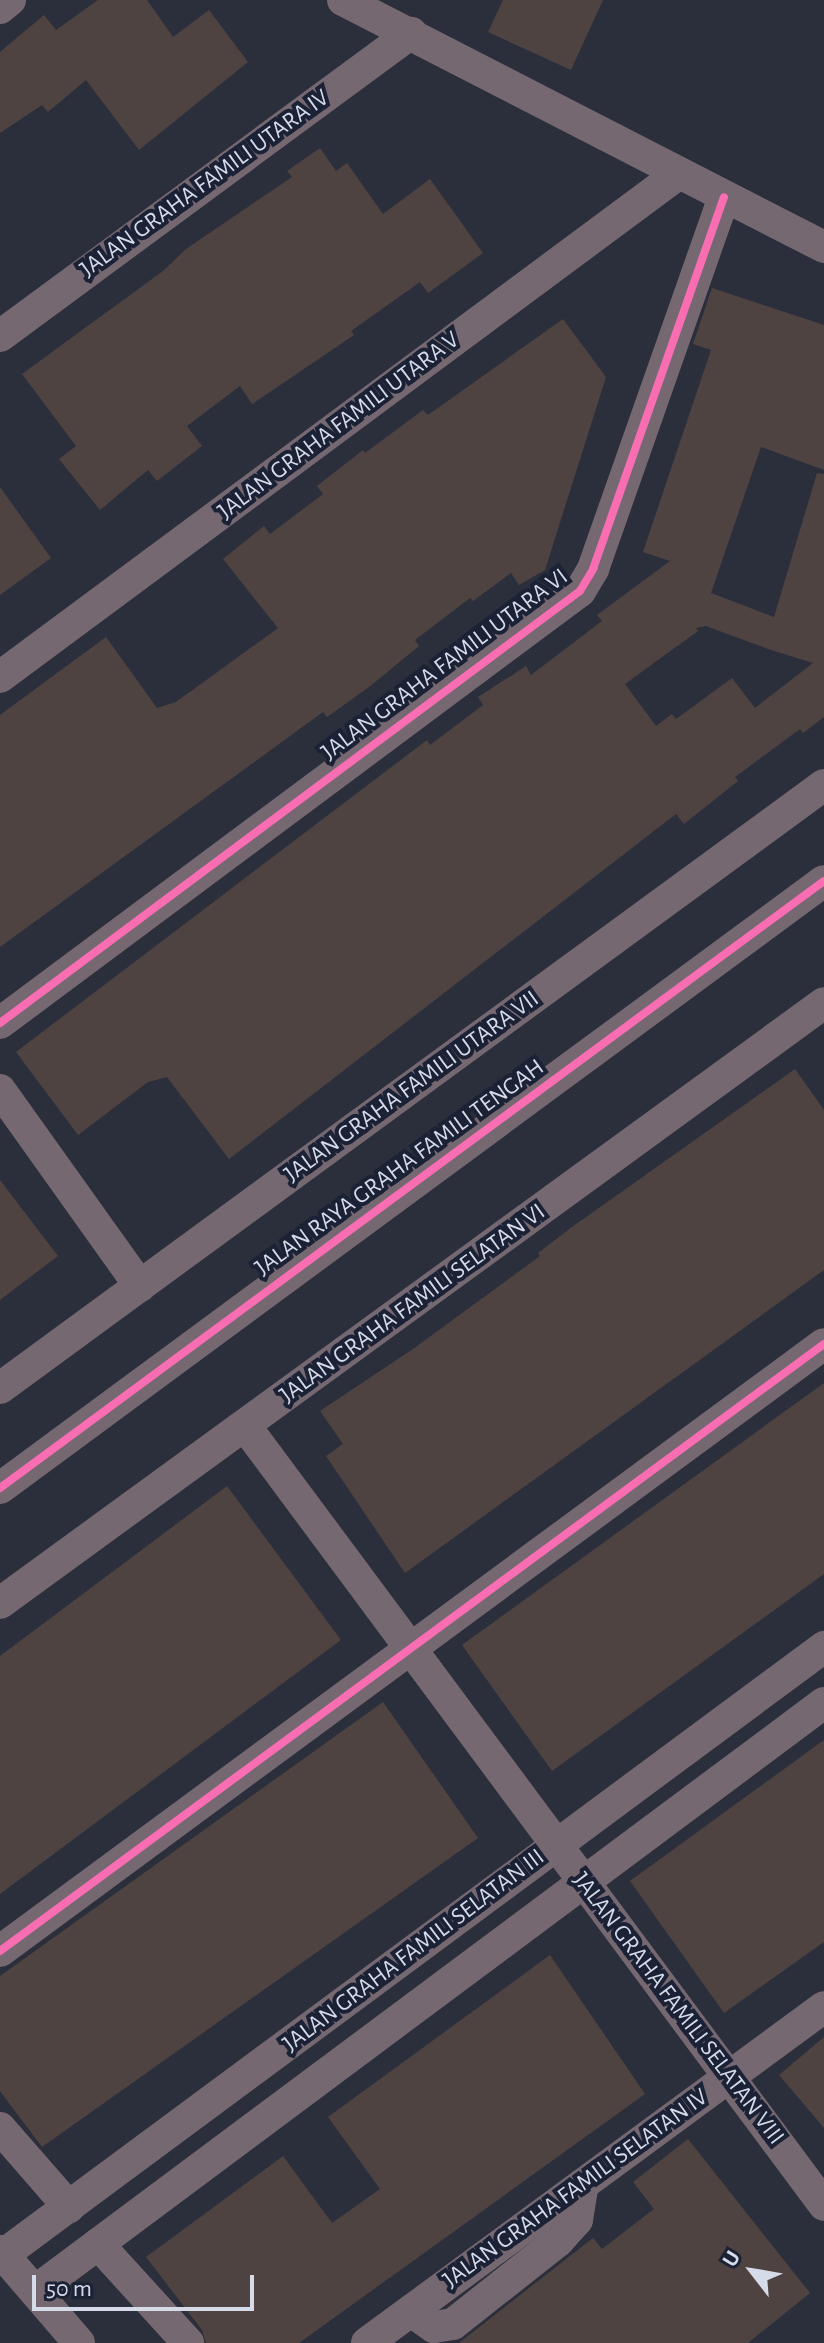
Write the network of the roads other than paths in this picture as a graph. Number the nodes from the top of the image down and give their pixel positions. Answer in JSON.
{"nodes":[{"id":1,"x":10,"y":0,"type":"edge"},
{"id":2,"x":343,"y":0,"type":"edge"},
{"id":3,"x":0,"y":8,"type":"edge"},
{"id":4,"x":411,"y":33,"type":"junction"},
{"id":5,"x":678,"y":174,"type":"junction"},
{"id":6,"x":724,"y":197,"type":"junction"},
{"id":7,"x":824,"y":247,"type":"edge"},
{"id":8,"x":0,"y":336,"type":"edge"},
{"id":9,"x":0,"y":677,"type":"edge"},
{"id":10,"x":824,"y":785,"type":"edge"},
{"id":11,"x":824,"y":881,"type":"edge"},
{"id":12,"x":824,"y":1003,"type":"edge"},
{"id":13,"x":0,"y":1023,"type":"edge"},
{"id":14,"x":0,"y":1090,"type":"edge"},
{"id":15,"x":140,"y":1286,"type":"junction"},
{"id":16,"x":824,"y":1344,"type":"edge"},
{"id":17,"x":0,"y":1388,"type":"edge"},
{"id":18,"x":246,"y":1427,"type":"junction"},
{"id":19,"x":0,"y":1488,"type":"edge"},
{"id":20,"x":0,"y":1603,"type":"edge"},
{"id":21,"x":824,"y":1647,"type":"edge"},
{"id":22,"x":411,"y":1648,"type":"junction"},
{"id":23,"x":824,"y":1703,"type":"edge"},
{"id":24,"x":557,"y":1845,"type":"junction"},
{"id":25,"x":584,"y":1882,"type":"junction"},
{"id":26,"x":0,"y":1951,"type":"edge"},
{"id":27,"x":824,"y":2007,"type":"edge"},
{"id":28,"x":729,"y":2077,"type":"junction"},
{"id":29,"x":0,"y":2128,"type":"edge"},
{"id":30,"x":824,"y":2205,"type":"edge"},
{"id":31,"x":69,"y":2207,"type":"junction"},
{"id":32,"x":98,"y":2244,"type":"junction"},
{"id":33,"x":2,"y":2253,"type":"edge"},
{"id":34,"x":35,"y":2291,"type":"junction"},
{"id":35,"x":79,"y":2343,"type":"edge"},
{"id":36,"x":188,"y":2343,"type":"edge"},
{"id":37,"x":367,"y":2343,"type":"edge"}],
"edges":[{"from":1,"to":3,"type":"street"},
{"from":2,"to":4,"type":"street"},
{"from":4,"to":5,"type":"street"},
{"from":4,"to":8,"type":"street","name":"JALAN GRAHA FAMILI UTARA IV"},
{"from":5,"to":6,"type":"street"},
{"from":5,"to":9,"type":"street","name":"JALAN GRAHA FAMILI UTARA V"},
{"from":6,"to":7,"type":"street"},
{"from":6,"to":13,"type":"street","name":"JALAN GRAHA FAMILI UTARA VI"},
{"from":10,"to":15,"type":"street","name":"JALAN GRAHA FAMILI UTARA VII"},
{"from":11,"to":19,"type":"street","name":"JALAN RAYA GRAHA FAMILI TENGAH"},
{"from":12,"to":18,"type":"street","name":"JALAN GRAHA FAMILI SELATAN VI"},
{"from":14,"to":15,"type":"street"},
{"from":15,"to":17,"type":"street","name":"JALAN GRAHA FAMILI UTARA VII"},
{"from":16,"to":22,"type":"street"},
{"from":18,"to":20,"type":"street","name":"JALAN GRAHA FAMILI SELATAN VI"},
{"from":18,"to":22,"type":"street","name":"JALAN GRAHA FAMILI SELATAN VIII"},
{"from":21,"to":24,"type":"street","name":"JALAN GRAHA FAMILI SELATAN III"},
{"from":22,"to":24,"type":"street","name":"JALAN GRAHA FAMILI SELATAN VIII"},
{"from":22,"to":26,"type":"street"},
{"from":23,"to":25,"type":"street","name":"JALAN GRAHA FAMILI SELATAN III"},
{"from":24,"to":25,"type":"street","name":"JALAN GRAHA FAMILI SELATAN VIII"},
{"from":24,"to":31,"type":"street","name":"JALAN GRAHA FAMILI SELATAN III"},
{"from":25,"to":28,"type":"street","name":"JALAN GRAHA FAMILI SELATAN VIII"},
{"from":25,"to":32,"type":"street","name":"JALAN GRAHA FAMILI SELATAN III"},
{"from":27,"to":28,"type":"street","name":"JALAN GRAHA FAMILI SELATAN IV"},
{"from":28,"to":30,"type":"street","name":"JALAN GRAHA FAMILI SELATAN VIII"},
{"from":28,"to":37,"type":"street","name":"JALAN GRAHA FAMILI SELATAN IV"},
{"from":29,"to":31,"type":"street"},
{"from":31,"to":33,"type":"street","name":"JALAN GRAHA FAMILI SELATAN III"},
{"from":32,"to":34,"type":"street","name":"JALAN GRAHA FAMILI SELATAN III"},
{"from":32,"to":36,"type":"street"},
{"from":33,"to":34,"type":"street"},
{"from":34,"to":35,"type":"street"}]}
